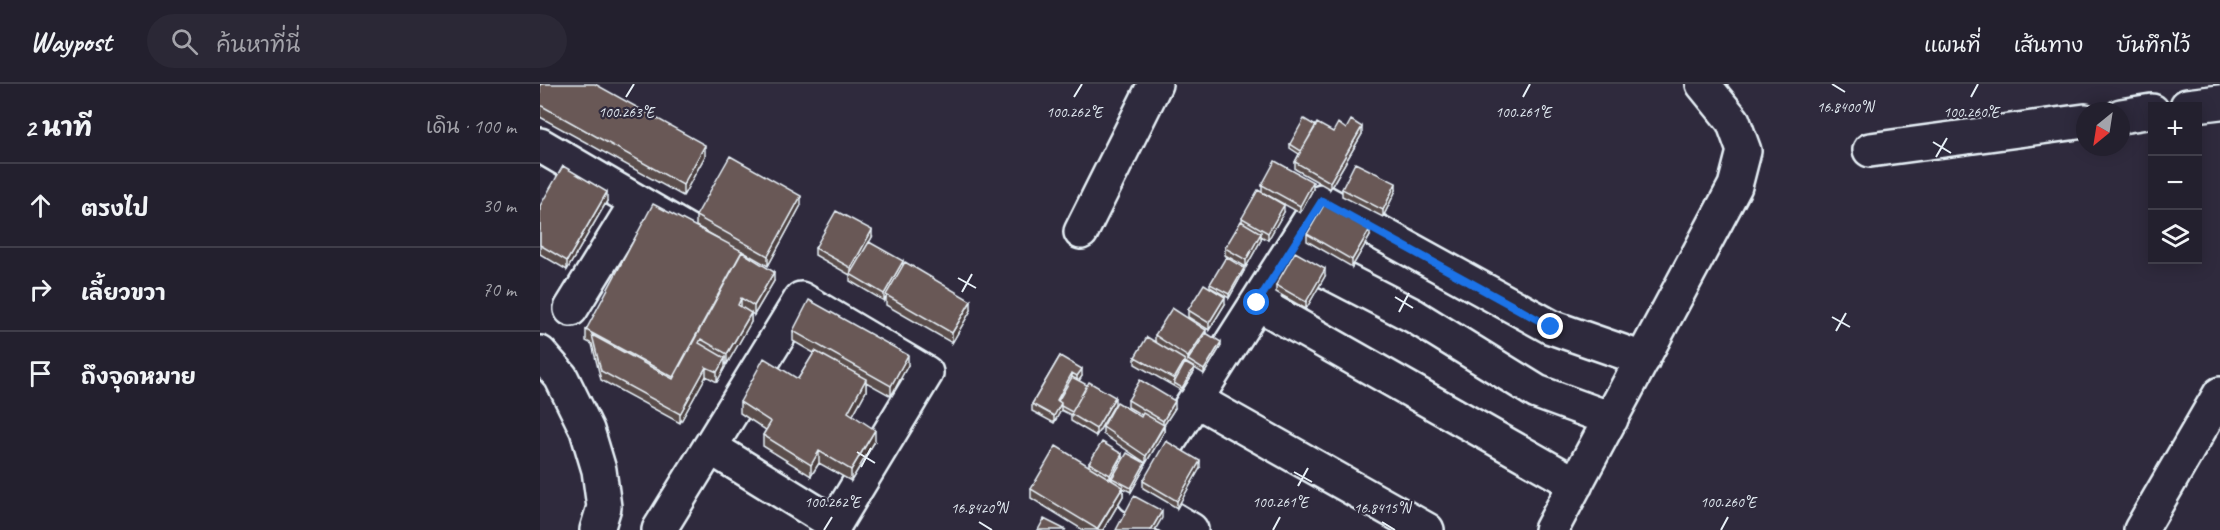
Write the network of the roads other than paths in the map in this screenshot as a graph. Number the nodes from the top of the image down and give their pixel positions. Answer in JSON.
{"nodes":[{"id":1,"x":1155,"y":84,"type":"edge"},
{"id":2,"x":1703,"y":84,"type":"edge"},
{"id":3,"x":2220,"y":102,"type":"edge"},
{"id":4,"x":2202,"y":104,"type":"edge"},
{"id":5,"x":2148,"y":112,"type":"edge"},
{"id":6,"x":2130,"y":115,"type":"edge"},
{"id":7,"x":2076,"y":122,"type":"edge"},
{"id":8,"x":540,"y":145,"type":"edge"},
{"id":9,"x":1870,"y":150,"type":"dead end"},
{"id":10,"x":637,"y":202,"type":"junction"},
{"id":11,"x":1081,"y":231,"type":"dead end"},
{"id":12,"x":689,"y":232,"type":"edge"},
{"id":13,"x":1290,"y":252,"type":"junction"},
{"id":14,"x":1257,"y":303,"type":"junction"},
{"id":15,"x":571,"y":309,"type":"dead end"},
{"id":16,"x":540,"y":353,"type":"edge"},
{"id":17,"x":1643,"y":358,"type":"junction"},
{"id":18,"x":2220,"y":394,"type":"edge"},
{"id":19,"x":1196,"y":400,"type":"junction"},
{"id":20,"x":1611,"y":419,"type":"junction"},
{"id":21,"x":710,"y":447,"type":"junction"},
{"id":22,"x":1576,"y":484,"type":"junction"},
{"id":23,"x":833,"y":527,"type":"edge"},
{"id":24,"x":1182,"y":527,"type":"edge"},
{"id":25,"x":597,"y":530,"type":"edge"},
{"id":26,"x":659,"y":530,"type":"edge"},
{"id":27,"x":1427,"y":530,"type":"edge"},
{"id":28,"x":1551,"y":530,"type":"edge"},
{"id":29,"x":2141,"y":530,"type":"edge"}],
"edges":[{"from":1,"to":11,"type":"street"},
{"from":2,"to":17,"type":"street"},
{"from":3,"to":4,"type":"street"},
{"from":5,"to":6,"type":"street"},
{"from":7,"to":9,"type":"street"},
{"from":8,"to":10,"type":"street"},
{"from":10,"to":12,"type":"street"},
{"from":10,"to":15,"type":"street"},
{"from":13,"to":14,"type":"street"},
{"from":13,"to":17,"type":"street"},
{"from":13,"to":20,"type":"street"},
{"from":14,"to":19,"type":"street"},
{"from":14,"to":22,"type":"street"},
{"from":16,"to":25,"type":"street"},
{"from":17,"to":20,"type":"street"},
{"from":18,"to":29,"type":"street"},
{"from":19,"to":24,"type":"street"},
{"from":19,"to":27,"type":"street"},
{"from":20,"to":22,"type":"street"},
{"from":21,"to":23,"type":"street"},
{"from":21,"to":23,"type":"street"},
{"from":21,"to":26,"type":"street"},
{"from":22,"to":28,"type":"street"}]}
